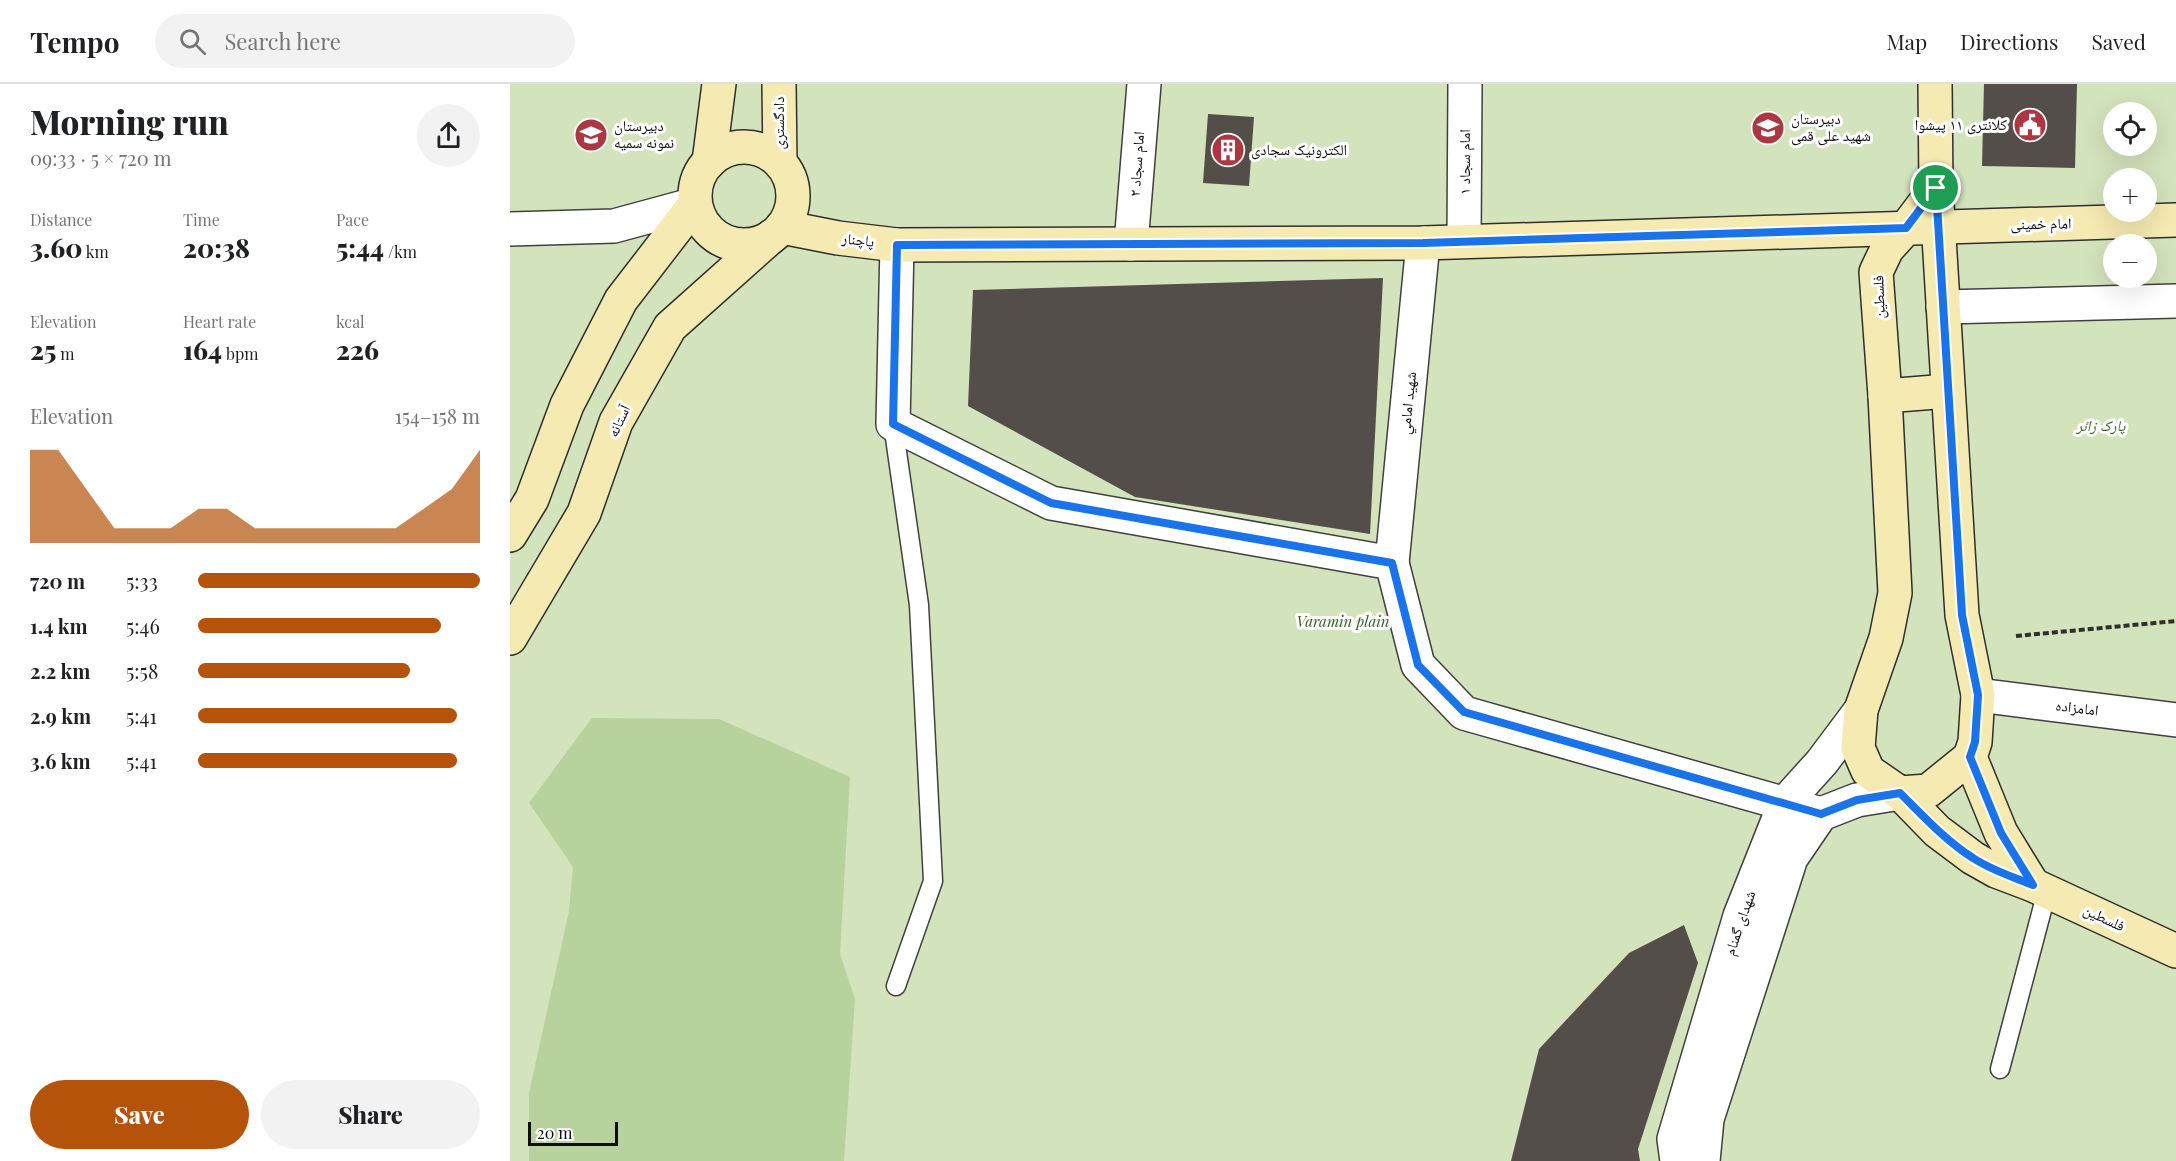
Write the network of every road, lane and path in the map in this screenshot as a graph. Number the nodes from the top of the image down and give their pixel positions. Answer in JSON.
{"nodes":[{"id":1,"x":719,"y":84,"type":"edge"},
{"id":2,"x":779,"y":84,"type":"edge"},
{"id":3,"x":1143,"y":84,"type":"edge"},
{"id":4,"x":1465,"y":84,"type":"edge"},
{"id":5,"x":1935,"y":84,"type":"edge"},
{"id":6,"x":709,"y":162,"type":"junction"},
{"id":7,"x":780,"y":162,"type":"junction"},
{"id":8,"x":1936,"y":188,"type":"junction"},
{"id":9,"x":695,"y":204,"type":"junction"},
{"id":10,"x":2176,"y":220,"type":"edge"},
{"id":11,"x":1939,"y":226,"type":"junction"},
{"id":12,"x":1906,"y":228,"type":"junction"},
{"id":13,"x":510,"y":229,"type":"edge"},
{"id":14,"x":1831,"y":231,"type":"junction"},
{"id":15,"x":777,"y":232,"type":"junction"},
{"id":16,"x":1464,"y":241,"type":"junction"},
{"id":17,"x":1423,"y":243,"type":"junction"},
{"id":18,"x":1131,"y":244,"type":"junction"},
{"id":19,"x":897,"y":245,"type":"junction"},
{"id":20,"x":1876,"y":273,"type":"junction"},
{"id":21,"x":2176,"y":301,"type":"edge"},
{"id":22,"x":1943,"y":307,"type":"junction"},
{"id":23,"x":1948,"y":391,"type":"junction"},
{"id":24,"x":1885,"y":396,"type":"junction"},
{"id":25,"x":893,"y":424,"type":"junction"},
{"id":26,"x":510,"y":535,"type":"edge"},
{"id":27,"x":1392,"y":563,"type":"junction"},
{"id":28,"x":2176,"y":621,"type":"edge"},
{"id":29,"x":2016,"y":636,"type":"dead end"},
{"id":30,"x":510,"y":638,"type":"edge"},
{"id":31,"x":1978,"y":695,"type":"junction"},
{"id":32,"x":1861,"y":710,"type":"junction"},
{"id":33,"x":2176,"y":720,"type":"edge"},
{"id":34,"x":1970,"y":757,"type":"junction"},
{"id":35,"x":1900,"y":793,"type":"junction"},
{"id":36,"x":1785,"y":803,"type":"junction"},
{"id":37,"x":1821,"y":814,"type":"junction"},
{"id":38,"x":2040,"y":888,"type":"junction"},
{"id":39,"x":2176,"y":951,"type":"edge"},
{"id":40,"x":896,"y":986,"type":"dead end"},
{"id":41,"x":2000,"y":1069,"type":"dead end"},
{"id":42,"x":1677,"y":1161,"type":"edge"},
{"id":43,"x":1703,"y":1161,"type":"edge"}],
"edges":[{"from":1,"to":6,"type":"main road"},
{"from":2,"to":7,"type":"main road","name":"دادگستری"},
{"from":3,"to":18,"type":"street","name":"امام سجاد ۲"},
{"from":4,"to":16,"type":"street","name":"امام سجاد ۱"},
{"from":5,"to":8,"type":"main road"},
{"from":6,"to":7,"type":"main road"},
{"from":6,"to":9,"type":"main road"},
{"from":7,"to":15,"type":"main road"},
{"from":8,"to":11,"type":"main road"},
{"from":8,"to":12,"type":"main road","name":"فلسطین"},
{"from":9,"to":13,"type":"street"},
{"from":9,"to":15,"type":"main road"},
{"from":9,"to":26,"type":"main road"},
{"from":10,"to":11,"type":"main road","name":"امام خمینی"},
{"from":11,"to":12,"type":"main road","name":"امام خمینی"},
{"from":11,"to":22,"type":"main road"},
{"from":12,"to":14,"type":"main road","name":"پاچنار"},
{"from":12,"to":20,"type":"main road","name":"فلسطین"},
{"from":14,"to":16,"type":"main road","name":"پاچنار"},
{"from":14,"to":20,"type":"main road"},
{"from":15,"to":19,"type":"main road","name":"پاچنار"},
{"from":15,"to":30,"type":"main road","name":"آستانه"},
{"from":16,"to":17,"type":"main road","name":"پاچنار"},
{"from":17,"to":18,"type":"main road","name":"پاچنار"},
{"from":17,"to":27,"type":"street","name":"شهيد امامي"},
{"from":18,"to":19,"type":"main road","name":"پاچنار"},
{"from":19,"to":25,"type":"street"},
{"from":20,"to":24,"type":"main road","name":"فلسطین"},
{"from":21,"to":22,"type":"street"},
{"from":22,"to":23,"type":"main road"},
{"from":23,"to":24,"type":"main road"},
{"from":23,"to":31,"type":"main road"},
{"from":24,"to":32,"type":"main road","name":"فلسطین"},
{"from":25,"to":27,"type":"street"},
{"from":25,"to":40,"type":"lane"},
{"from":27,"to":36,"type":"street","name":"شهيد امامي"},
{"from":28,"to":29,"type":"path"},
{"from":31,"to":33,"type":"street","name":"امامزاده"},
{"from":31,"to":34,"type":"main road"},
{"from":32,"to":35,"type":"main road","name":"فلسطین"},
{"from":32,"to":36,"type":"street","name":"شهدای گمنام"},
{"from":34,"to":35,"type":"main road"},
{"from":34,"to":38,"type":"main road"},
{"from":35,"to":37,"type":"street"},
{"from":35,"to":38,"type":"main road","name":"فلسطین"},
{"from":36,"to":37,"type":"street","name":"شهيد امامي"},
{"from":36,"to":42,"type":"street","name":"شهدای گمنام"},
{"from":37,"to":43,"type":"street","name":"شهدای گمنام"},
{"from":38,"to":39,"type":"main road","name":"فلسطین"},
{"from":38,"to":41,"type":"lane"}]}
